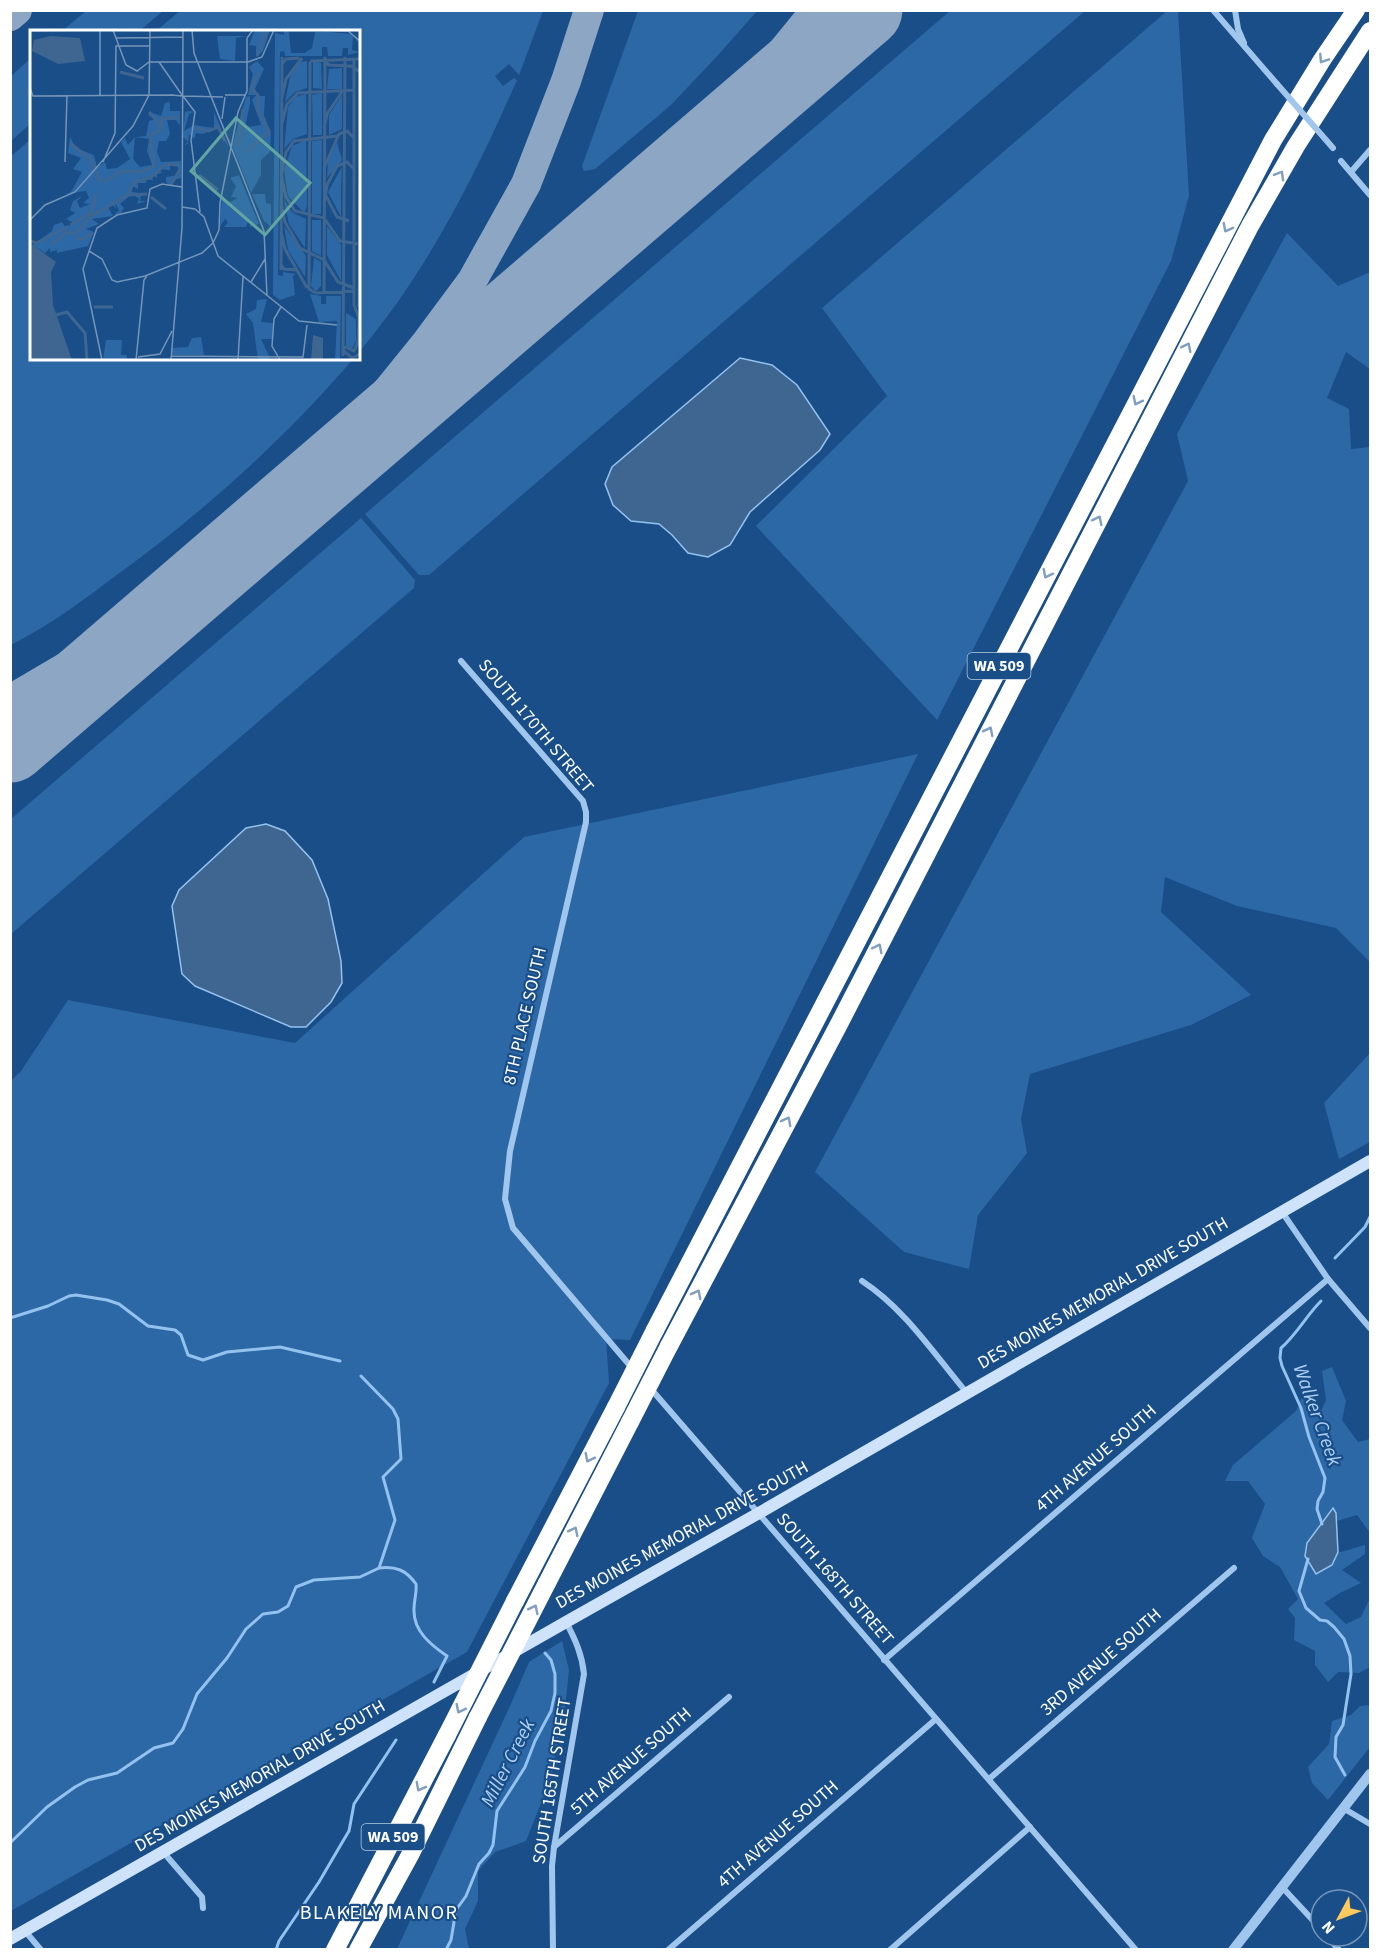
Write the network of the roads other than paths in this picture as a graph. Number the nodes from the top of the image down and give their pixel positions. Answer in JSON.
{"nodes":[{"id":1,"x":1213,"y":10,"type":"edge"},
{"id":2,"x":1235,"y":10,"type":"edge"},
{"id":3,"x":1356,"y":10,"type":"edge"},
{"id":4,"x":1371,"y":32,"type":"edge"},
{"id":5,"x":1247,"y":49,"type":"junction"},
{"id":6,"x":1333,"y":148,"type":"dead end"},
{"id":7,"x":1371,"y":150,"type":"edge"},
{"id":8,"x":1341,"y":161,"type":"dead end"},
{"id":9,"x":1351,"y":172,"type":"junction"},
{"id":10,"x":1371,"y":195,"type":"edge"},
{"id":11,"x":461,"y":661,"type":"dead end"},
{"id":12,"x":586,"y":812,"type":"joint"},
{"id":13,"x":1371,"y":1161,"type":"edge"},
{"id":14,"x":1281,"y":1211,"type":"junction"},
{"id":15,"x":1328,"y":1279,"type":"junction"},
{"id":16,"x":862,"y":1281,"type":"dead end"},
{"id":17,"x":1371,"y":1328,"type":"edge"},
{"id":18,"x":637,"y":1373,"type":"dead end"},
{"id":19,"x":644,"y":1382,"type":"dead end"},
{"id":20,"x":967,"y":1393,"type":"junction"},
{"id":21,"x":759,"y":1514,"type":"junction"},
{"id":22,"x":1234,"y":1568,"type":"dead end"},
{"id":23,"x":566,"y":1622,"type":"junction"},
{"id":24,"x":884,"y":1660,"type":"junction"},
{"id":25,"x":729,"y":1697,"type":"dead end"},
{"id":26,"x":936,"y":1719,"type":"junction"},
{"id":27,"x":1371,"y":1774,"type":"edge"},
{"id":28,"x":989,"y":1779,"type":"junction"},
{"id":29,"x":1343,"y":1808,"type":"junction"},
{"id":30,"x":1371,"y":1824,"type":"edge"},
{"id":31,"x":1030,"y":1827,"type":"junction"},
{"id":32,"x":554,"y":1847,"type":"junction"},
{"id":33,"x":164,"y":1853,"type":"junction"},
{"id":34,"x":410,"y":1855,"type":"junction"},
{"id":35,"x":1282,"y":1887,"type":"junction"},
{"id":36,"x":203,"y":1908,"type":"dead end"},
{"id":37,"x":1309,"y":1916,"type":"edge"},
{"id":38,"x":25,"y":1931,"type":"junction"},
{"id":39,"x":10,"y":1939,"type":"edge"},
{"id":40,"x":335,"y":1946,"type":"edge"},
{"id":41,"x":41,"y":1950,"type":"edge"},
{"id":42,"x":358,"y":1950,"type":"edge"},
{"id":43,"x":370,"y":1950,"type":"edge"},
{"id":44,"x":553,"y":1950,"type":"edge"},
{"id":45,"x":668,"y":1950,"type":"edge"},
{"id":46,"x":890,"y":1950,"type":"edge"},
{"id":47,"x":1136,"y":1950,"type":"edge"},
{"id":48,"x":1233,"y":1950,"type":"edge"}],
"edges":[{"from":1,"to":5,"type":"street"},
{"from":2,"to":5,"type":"street"},
{"from":3,"to":40,"type":"highway","number":"WA 509","one_way":true,"bridge":true},
{"from":34,"to":4,"type":"highway","number":"WA 509","one_way":true,"bridge":true},
{"from":5,"to":6,"type":"street","bridge":true},
{"from":7,"to":9,"type":"street"},
{"from":8,"to":9,"type":"street"},
{"from":9,"to":10,"type":"street"},
{"from":11,"to":12,"type":"street","name":"SOUTH 170TH STREET"},
{"from":12,"to":18,"type":"street","name":"8TH PLACE SOUTH"},
{"from":13,"to":14,"type":"main road","name":"DES MOINES MEMORIAL DRIVE SOUTH"},
{"from":14,"to":15,"type":"street"},
{"from":14,"to":20,"type":"main road","name":"DES MOINES MEMORIAL DRIVE SOUTH"},
{"from":15,"to":17,"type":"street"},
{"from":15,"to":24,"type":"street","name":"4TH AVENUE SOUTH"},
{"from":16,"to":20,"type":"street"},
{"from":19,"to":21,"type":"street","name":"SOUTH 168TH STREET"},
{"from":20,"to":21,"type":"main road","name":"DES MOINES MEMORIAL DRIVE SOUTH"},
{"from":21,"to":23,"type":"main road","name":"DES MOINES MEMORIAL DRIVE SOUTH"},
{"from":21,"to":24,"type":"street","name":"SOUTH 168TH STREET"},
{"from":22,"to":28,"type":"street","name":"3RD AVENUE SOUTH"},
{"from":23,"to":32,"type":"street","name":"SOUTH 165TH STREET"},
{"from":23,"to":33,"type":"main road","name":"DES MOINES MEMORIAL DRIVE SOUTH"},
{"from":24,"to":26,"type":"street","name":"SOUTH 168TH STREET"},
{"from":25,"to":32,"type":"street","name":"5TH AVENUE SOUTH"},
{"from":26,"to":28,"type":"street","name":"SOUTH 168TH STREET"},
{"from":26,"to":45,"type":"street","name":"4TH AVENUE SOUTH"},
{"from":27,"to":29,"type":"street"},
{"from":28,"to":31,"type":"street","name":"SOUTH 168TH STREET"},
{"from":29,"to":30,"type":"street"},
{"from":29,"to":35,"type":"street"},
{"from":31,"to":46,"type":"street"},
{"from":31,"to":47,"type":"street","name":"SOUTH 168TH STREET"},
{"from":32,"to":44,"type":"street","name":"SOUTH 165TH STREET"},
{"from":33,"to":36,"type":"street"},
{"from":33,"to":38,"type":"main road","name":"DES MOINES MEMORIAL DRIVE SOUTH"},
{"from":34,"to":42,"type":"highway","number":"WA 509"},
{"from":34,"to":43,"type":"highway"},
{"from":35,"to":37,"type":"street"},
{"from":35,"to":48,"type":"street"},
{"from":38,"to":39,"type":"main road","name":"DES MOINES MEMORIAL DRIVE SOUTH"},
{"from":38,"to":41,"type":"street"}]}
